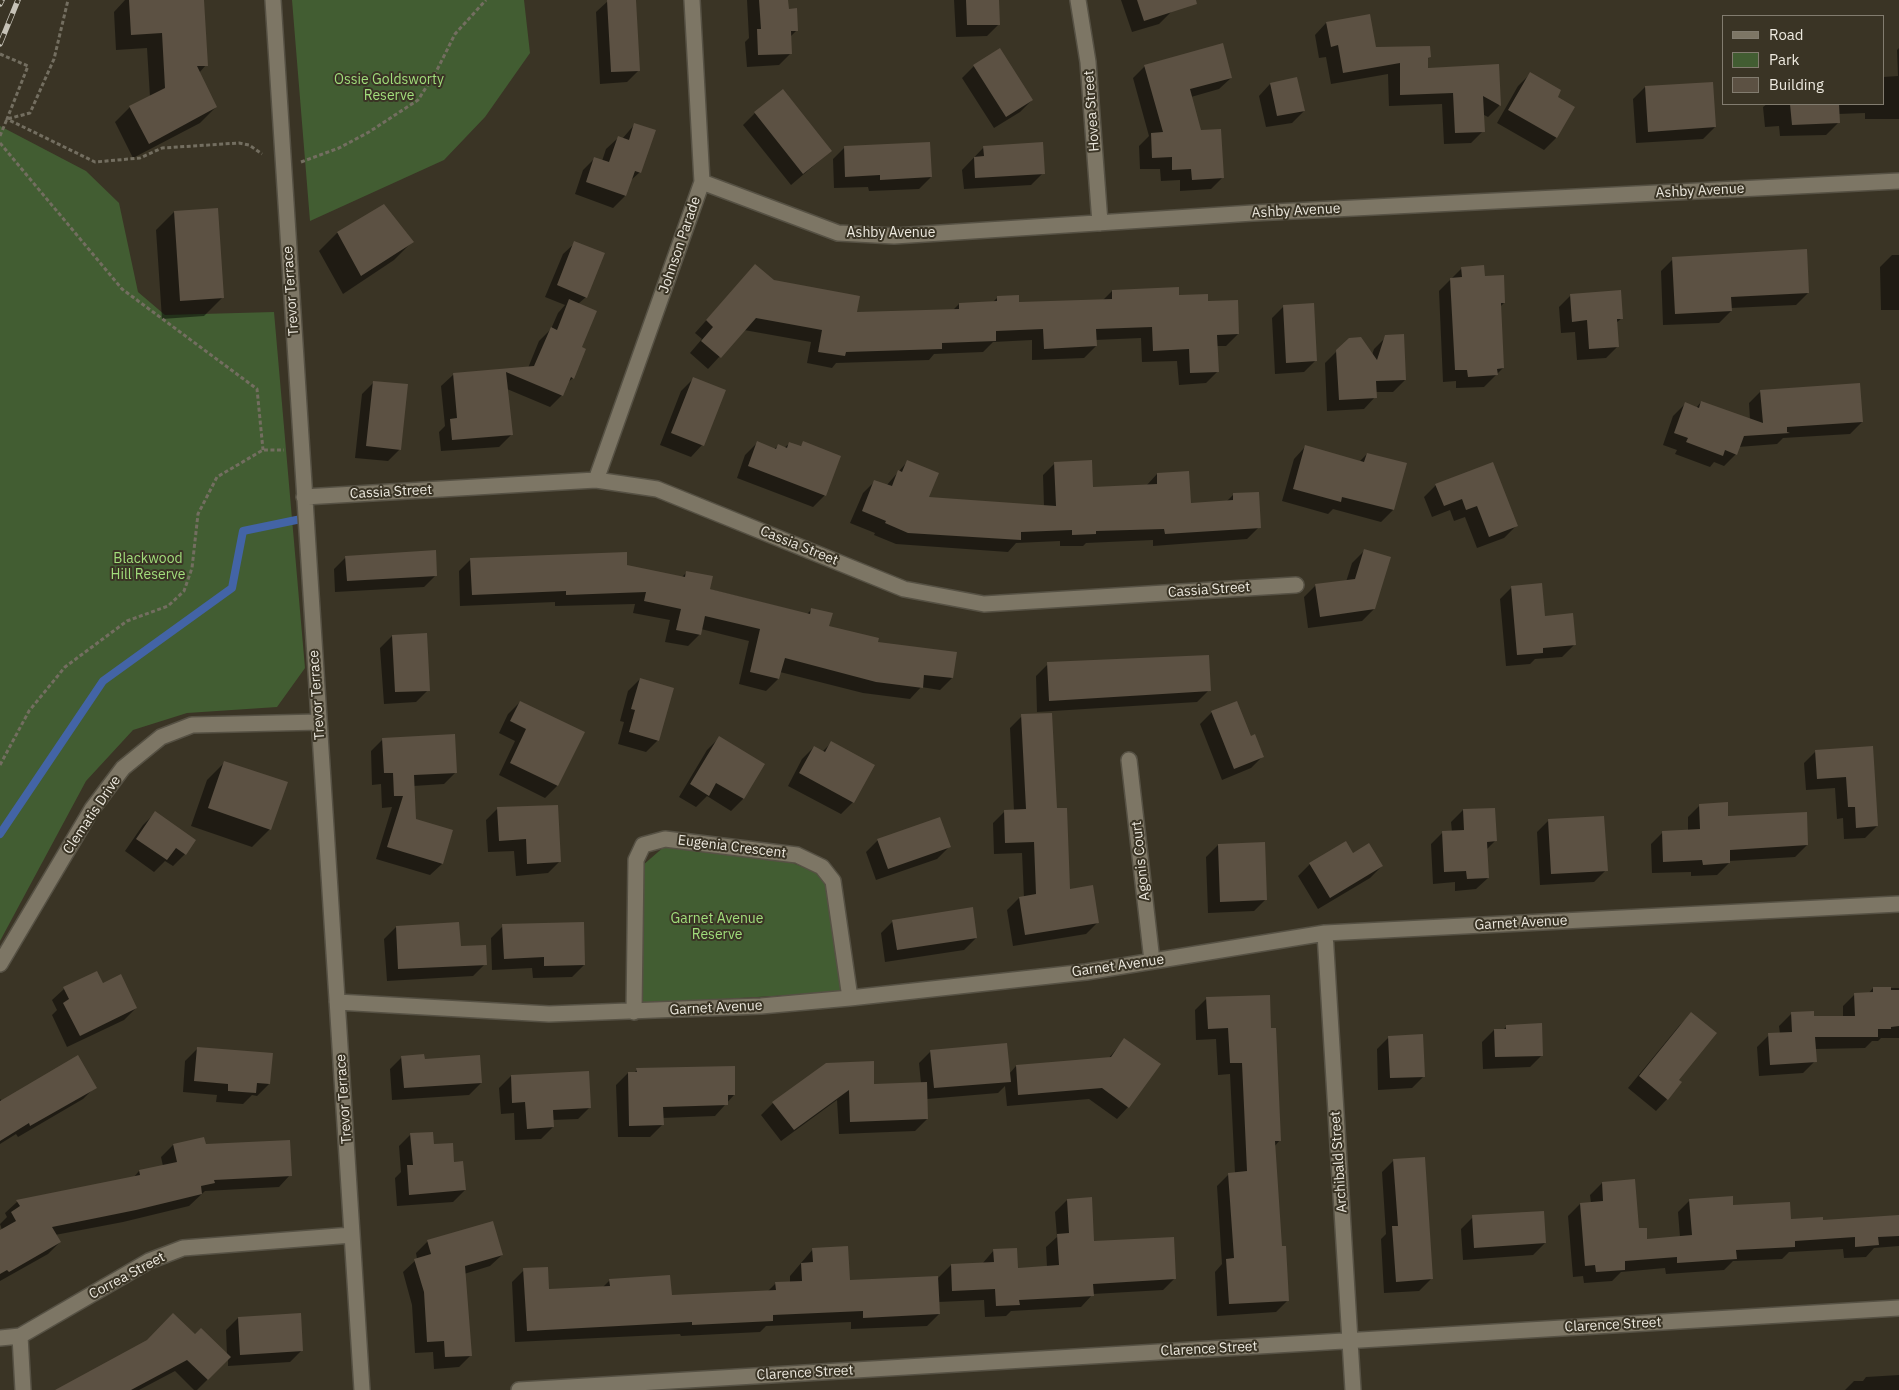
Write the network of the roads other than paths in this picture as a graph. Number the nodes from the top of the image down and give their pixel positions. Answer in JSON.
{"nodes":[{"id":1,"x":272,"y":0,"type":"edge"},
{"id":2,"x":692,"y":0,"type":"edge"},
{"id":3,"x":1078,"y":0,"type":"edge"},
{"id":4,"x":1899,"y":181,"type":"edge"},
{"id":5,"x":702,"y":182,"type":"junction"},
{"id":6,"x":1100,"y":223,"type":"junction"},
{"id":7,"x":596,"y":480,"type":"junction"},
{"id":8,"x":304,"y":497,"type":"junction"},
{"id":9,"x":1296,"y":585,"type":"dead end"},
{"id":10,"x":319,"y":722,"type":"junction"},
{"id":11,"x":1129,"y":760,"type":"dead end"},
{"id":12,"x":1899,"y":904,"type":"edge"},
{"id":13,"x":1324,"y":933,"type":"junction"},
{"id":14,"x":1152,"y":961,"type":"junction"},
{"id":15,"x":0,"y":964,"type":"edge"},
{"id":16,"x":850,"y":998,"type":"junction"},
{"id":17,"x":337,"y":1002,"type":"junction"},
{"id":18,"x":634,"y":1012,"type":"junction"},
{"id":19,"x":352,"y":1235,"type":"junction"},
{"id":20,"x":1899,"y":1308,"type":"edge"},
{"id":21,"x":20,"y":1336,"type":"junction"},
{"id":22,"x":0,"y":1338,"type":"edge"},
{"id":23,"x":1350,"y":1340,"type":"junction"},
{"id":24,"x":23,"y":1390,"type":"edge"},
{"id":25,"x":362,"y":1390,"type":"edge"},
{"id":26,"x":519,"y":1390,"type":"edge"},
{"id":27,"x":1353,"y":1390,"type":"edge"}],
"edges":[{"from":1,"to":8,"type":"street","name":"Trevor Terrace"},
{"from":2,"to":5,"type":"street","name":"Johnson Parade"},
{"from":3,"to":6,"type":"street","name":"Hovea Street"},
{"from":4,"to":6,"type":"street","name":"Ashby Avenue"},
{"from":5,"to":6,"type":"street","name":"Ashby Avenue"},
{"from":5,"to":7,"type":"street","name":"Johnson Parade"},
{"from":7,"to":8,"type":"street","name":"Cassia Street"},
{"from":7,"to":9,"type":"street","name":"Cassia Street"},
{"from":8,"to":10,"type":"street","name":"Trevor Terrace"},
{"from":10,"to":15,"type":"street","name":"Clematis Drive"},
{"from":10,"to":17,"type":"street","name":"Trevor Terrace"},
{"from":11,"to":14,"type":"street","name":"Agonis Court"},
{"from":12,"to":13,"type":"street","name":"Garnet Avenue"},
{"from":13,"to":14,"type":"street","name":"Garnet Avenue"},
{"from":13,"to":23,"type":"street","name":"Archibald Street"},
{"from":14,"to":16,"type":"street","name":"Garnet Avenue"},
{"from":16,"to":18,"type":"street","name":"Garnet Avenue"},
{"from":16,"to":18,"type":"street","name":"Eugenia Crescent"},
{"from":17,"to":18,"type":"street","name":"Garnet Avenue"},
{"from":17,"to":19,"type":"street","name":"Trevor Terrace"},
{"from":19,"to":21,"type":"street","name":"Correa Street"},
{"from":19,"to":25,"type":"street","name":"Trevor Terrace"},
{"from":20,"to":23,"type":"street","name":"Clarence Street"},
{"from":21,"to":22,"type":"street","name":"Correa Street"},
{"from":21,"to":24,"type":"street"},
{"from":23,"to":26,"type":"street","name":"Clarence Street"},
{"from":23,"to":27,"type":"street","name":"Archibald Street"}]}
